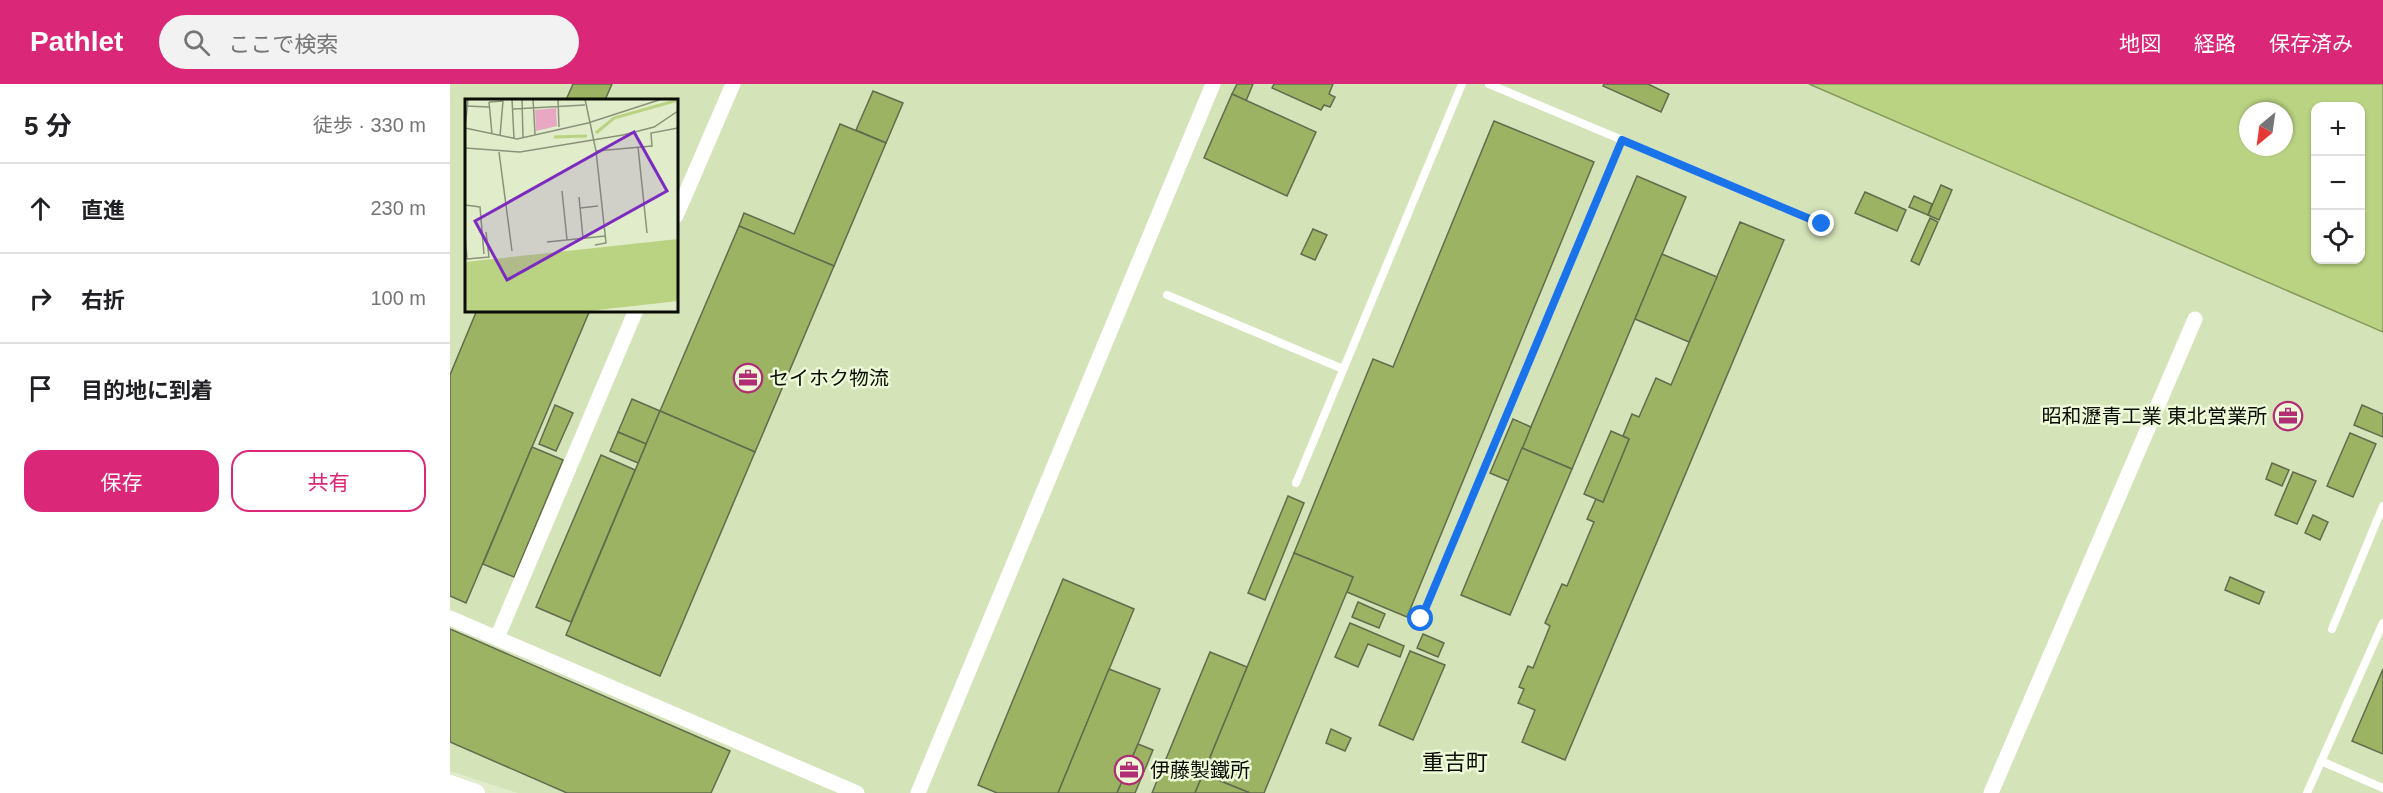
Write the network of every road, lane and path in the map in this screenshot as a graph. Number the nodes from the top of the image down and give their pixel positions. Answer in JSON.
{"nodes":[{"id":1,"x":733,"y":84,"type":"edge"},
{"id":2,"x":1213,"y":84,"type":"edge"},
{"id":3,"x":1462,"y":84,"type":"edge"},
{"id":4,"x":1489,"y":84,"type":"edge"},
{"id":5,"x":1622,"y":140,"type":"junction"},
{"id":6,"x":678,"y":211,"type":"edge"},
{"id":7,"x":1822,"y":224,"type":"dead end"},
{"id":8,"x":1167,"y":295,"type":"dead end"},
{"id":9,"x":635,"y":312,"type":"edge"},
{"id":10,"x":2195,"y":319,"type":"dead end"},
{"id":11,"x":1343,"y":369,"type":"junction"},
{"id":12,"x":1296,"y":483,"type":"dead end"},
{"id":13,"x":2383,"y":506,"type":"edge"},
{"id":14,"x":450,"y":618,"type":"edge"},
{"id":15,"x":1421,"y":619,"type":"dead end"},
{"id":16,"x":2383,"y":622,"type":"edge"},
{"id":17,"x":2332,"y":629,"type":"dead end"},
{"id":18,"x":497,"y":638,"type":"junction"},
{"id":19,"x":2321,"y":761,"type":"junction"},
{"id":20,"x":450,"y":784,"type":"edge"},
{"id":21,"x":2383,"y":788,"type":"edge"},
{"id":22,"x":476,"y":793,"type":"edge"},
{"id":23,"x":857,"y":793,"type":"edge"},
{"id":24,"x":918,"y":793,"type":"edge"},
{"id":25,"x":1991,"y":793,"type":"edge"},
{"id":26,"x":2307,"y":793,"type":"edge"}],
"edges":[{"from":1,"to":6,"type":"street"},
{"from":2,"to":24,"type":"street"},
{"from":3,"to":11,"type":"lane"},
{"from":4,"to":5,"type":"lane"},
{"from":5,"to":7,"type":"lane"},
{"from":5,"to":15,"type":"lane"},
{"from":8,"to":11,"type":"lane"},
{"from":9,"to":18,"type":"street"},
{"from":10,"to":25,"type":"street"},
{"from":11,"to":12,"type":"lane"},
{"from":13,"to":17,"type":"lane"},
{"from":14,"to":18,"type":"street"},
{"from":16,"to":19,"type":"lane"},
{"from":18,"to":23,"type":"street"},
{"from":19,"to":21,"type":"lane"},
{"from":19,"to":26,"type":"lane"},
{"from":20,"to":22,"type":"street"}]}
